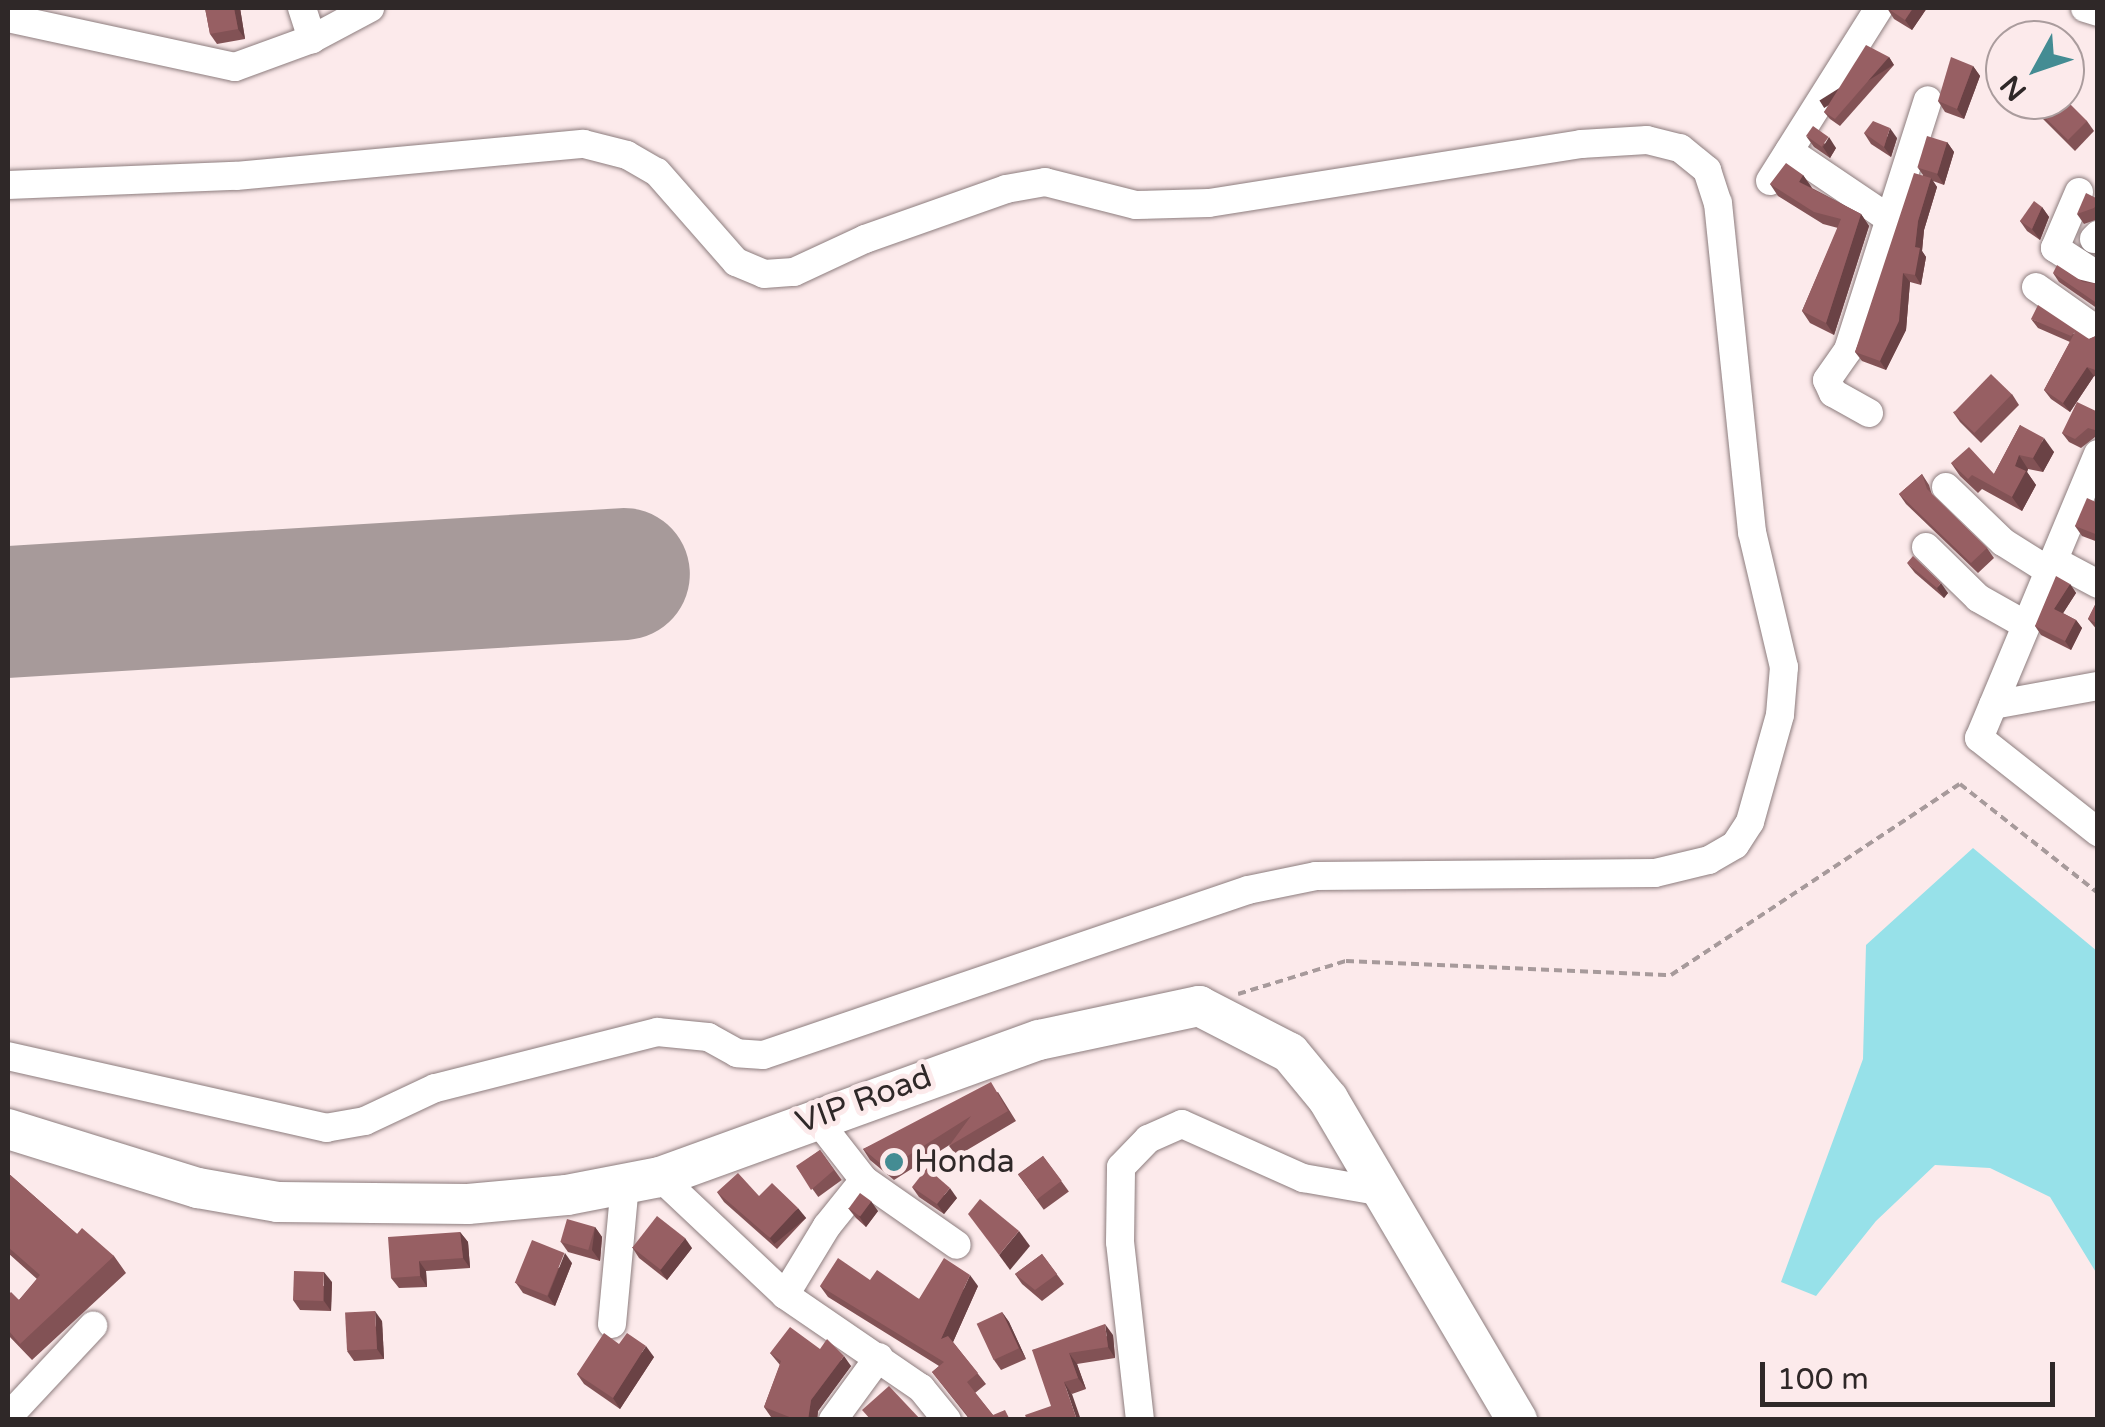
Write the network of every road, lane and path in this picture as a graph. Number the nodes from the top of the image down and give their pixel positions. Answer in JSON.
{"nodes":[{"id":1,"x":302,"y":8,"type":"edge"},
{"id":2,"x":370,"y":8,"type":"edge"},
{"id":3,"x":1879,"y":8,"type":"edge"},
{"id":4,"x":2085,"y":8,"type":"edge"},
{"id":5,"x":2098,"y":12,"type":"edge"},
{"id":6,"x":8,"y":18,"type":"edge"},
{"id":7,"x":312,"y":39,"type":"junction"},
{"id":8,"x":1928,"y":100,"type":"dead end"},
{"id":9,"x":1790,"y":151,"type":"junction"},
{"id":10,"x":1770,"y":181,"type":"edge"},
{"id":11,"x":8,"y":185,"type":"edge"},
{"id":12,"x":2079,"y":192,"type":"dead end"},
{"id":13,"x":1894,"y":222,"type":"junction"},
{"id":14,"x":2098,"y":276,"type":"edge"},
{"id":15,"x":2036,"y":286,"type":"dead end"},
{"id":16,"x":2098,"y":331,"type":"edge"},
{"id":17,"x":1869,"y":413,"type":"dead end"},
{"id":18,"x":2098,"y":454,"type":"edge"},
{"id":19,"x":1946,"y":486,"type":"dead end"},
{"id":20,"x":1926,"y":547,"type":"dead end"},
{"id":21,"x":2051,"y":566,"type":"junction"},
{"id":22,"x":2098,"y":584,"type":"edge"},
{"id":23,"x":2026,"y":624,"type":"junction"},
{"id":24,"x":2098,"y":686,"type":"edge"},
{"id":25,"x":1993,"y":705,"type":"junction"},
{"id":26,"x":2098,"y":832,"type":"edge"},
{"id":27,"x":2098,"y":893,"type":"edge"},
{"id":28,"x":1199,"y":1006,"type":"junction"},
{"id":29,"x":8,"y":1056,"type":"edge"},
{"id":30,"x":815,"y":1117,"type":"junction"},
{"id":31,"x":11,"y":1136,"type":"edge"},
{"id":32,"x":642,"y":1180,"type":"junction"},
{"id":33,"x":864,"y":1180,"type":"junction"},
{"id":34,"x":1389,"y":1193,"type":"junction"},
{"id":35,"x":957,"y":1245,"type":"dead end"},
{"id":36,"x":785,"y":1296,"type":"junction"},
{"id":37,"x":612,"y":1324,"type":"dead end"},
{"id":38,"x":93,"y":1326,"type":"dead end"},
{"id":39,"x":879,"y":1357,"type":"junction"},
{"id":40,"x":8,"y":1417,"type":"edge"},
{"id":41,"x":832,"y":1420,"type":"edge"},
{"id":42,"x":947,"y":1420,"type":"edge"},
{"id":43,"x":1140,"y":1420,"type":"edge"},
{"id":44,"x":1516,"y":1420,"type":"edge"}],
"edges":[{"from":1,"to":7,"type":"street"},
{"from":2,"to":7,"type":"street"},
{"from":3,"to":9,"type":"street"},
{"from":4,"to":5,"type":"street"},
{"from":6,"to":7,"type":"street"},
{"from":8,"to":13,"type":"street"},
{"from":9,"to":10,"type":"street"},
{"from":9,"to":13,"type":"street"},
{"from":11,"to":29,"type":"street"},
{"from":12,"to":14,"type":"street"},
{"from":13,"to":17,"type":"street"},
{"from":15,"to":16,"type":"street"},
{"from":18,"to":21,"type":"street"},
{"from":19,"to":21,"type":"street"},
{"from":20,"to":23,"type":"street"},
{"from":21,"to":22,"type":"street"},
{"from":21,"to":23,"type":"street"},
{"from":23,"to":25,"type":"street"},
{"from":24,"to":25,"type":"street"},
{"from":25,"to":26,"type":"street"},
{"from":27,"to":28,"type":"path"},
{"from":28,"to":30,"type":"highway","name":"VIP Road"},
{"from":28,"to":34,"type":"highway"},
{"from":30,"to":32,"type":"highway","name":"VIP Road"},
{"from":30,"to":33,"type":"street"},
{"from":31,"to":32,"type":"highway","name":"VIP Road"},
{"from":32,"to":36,"type":"street"},
{"from":32,"to":37,"type":"street"},
{"from":33,"to":35,"type":"street"},
{"from":33,"to":36,"type":"street"},
{"from":34,"to":43,"type":"street"},
{"from":34,"to":44,"type":"highway"},
{"from":36,"to":39,"type":"street"},
{"from":38,"to":40,"type":"street"},
{"from":39,"to":41,"type":"street"},
{"from":39,"to":42,"type":"street"}]}
